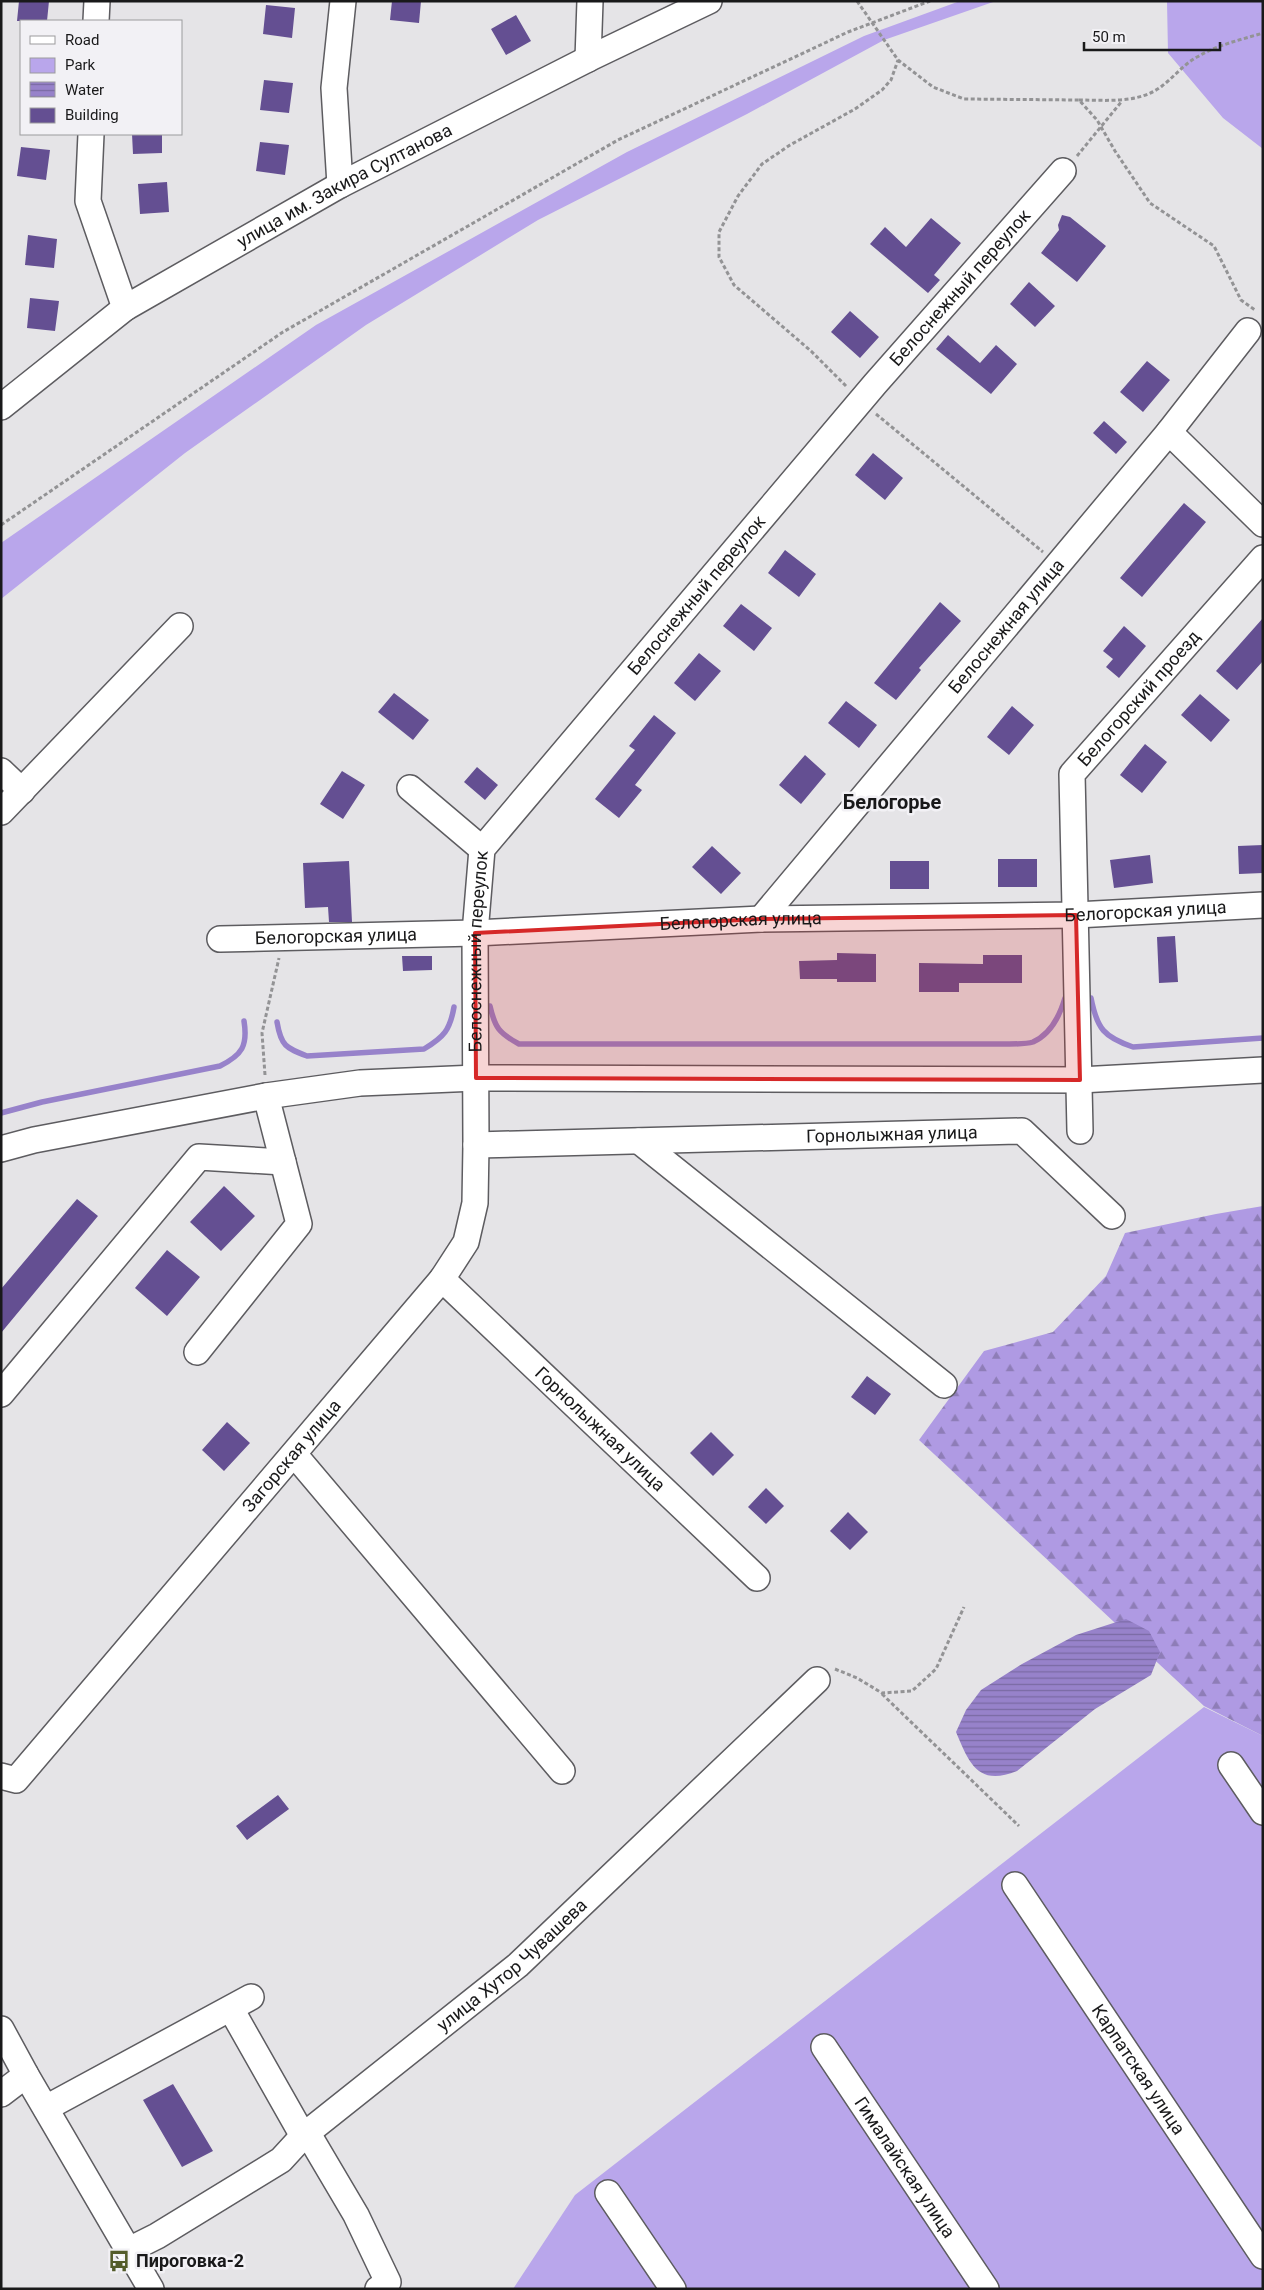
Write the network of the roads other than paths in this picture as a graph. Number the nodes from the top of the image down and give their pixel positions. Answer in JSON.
{"nodes":[{"id":1,"x":97,"y":1,"type":"edge"},
{"id":2,"x":343,"y":1,"type":"edge"},
{"id":3,"x":590,"y":1,"type":"edge"},
{"id":4,"x":709,"y":1,"type":"edge"},
{"id":5,"x":96,"y":20,"type":"edge"},
{"id":6,"x":588,"y":59,"type":"junction"},
{"id":7,"x":91,"y":135,"type":"edge"},
{"id":8,"x":1063,"y":171,"type":"road end"},
{"id":9,"x":340,"y":185,"type":"junction"},
{"id":10,"x":125,"y":308,"type":"junction"},
{"id":11,"x":1256,"y":323,"type":"edge"},
{"id":12,"x":1,"y":407,"type":"edge"},
{"id":13,"x":1169,"y":432,"type":"junction"},
{"id":14,"x":1263,"y":524,"type":"edge"},
{"id":15,"x":1263,"y":558,"type":"edge"},
{"id":16,"x":180,"y":626,"type":"dead end"},
{"id":17,"x":1,"y":771,"type":"edge"},
{"id":18,"x":410,"y":788,"type":"dead end"},
{"id":19,"x":22,"y":791,"type":"junction"},
{"id":20,"x":1,"y":812,"type":"edge"},
{"id":21,"x":482,"y":848,"type":"junction"},
{"id":22,"x":1263,"y":905,"type":"edge"},
{"id":23,"x":1076,"y":915,"type":"junction"},
{"id":24,"x":762,"y":919,"type":"junction"},
{"id":25,"x":475,"y":933,"type":"junction"},
{"id":26,"x":220,"y":939,"type":"dead end"},
{"id":27,"x":1263,"y":1070,"type":"edge"},
{"id":28,"x":476,"y":1078,"type":"junction"},
{"id":29,"x":1080,"y":1080,"type":"junction"},
{"id":30,"x":266,"y":1096,"type":"junction"},
{"id":31,"x":1080,"y":1131,"type":"dead end"},
{"id":32,"x":639,"y":1141,"type":"junction"},
{"id":33,"x":476,"y":1145,"type":"junction"},
{"id":34,"x":1,"y":1149,"type":"edge"},
{"id":35,"x":283,"y":1162,"type":"junction"},
{"id":36,"x":1112,"y":1216,"type":"dead end"},
{"id":37,"x":442,"y":1279,"type":"junction"},
{"id":38,"x":197,"y":1352,"type":"dead end"},
{"id":39,"x":944,"y":1385,"type":"dead end"},
{"id":40,"x":1,"y":1394,"type":"edge"},
{"id":41,"x":294,"y":1454,"type":"junction"},
{"id":42,"x":757,"y":1578,"type":"dead end"},
{"id":43,"x":817,"y":1680,"type":"road end"},
{"id":44,"x":1231,"y":1765,"type":"dead end"},
{"id":45,"x":562,"y":1771,"type":"dead end"},
{"id":46,"x":1,"y":1776,"type":"edge"},
{"id":47,"x":1263,"y":1812,"type":"edge"},
{"id":48,"x":1014,"y":1886,"type":"dead end"},
{"id":49,"x":1,"y":2028,"type":"edge"},
{"id":50,"x":824,"y":2048,"type":"dead end"},
{"id":51,"x":26,"y":2075,"type":"junction"},
{"id":52,"x":1,"y":2094,"type":"edge"},
{"id":53,"x":46,"y":2108,"type":"junction"},
{"id":54,"x":305,"y":2134,"type":"junction"},
{"id":55,"x":608,"y":2193,"type":"dead end"},
{"id":56,"x":129,"y":2250,"type":"junction"},
{"id":57,"x":1263,"y":2256,"type":"edge"},
{"id":58,"x":144,"y":2286,"type":"edge"},
{"id":59,"x":378,"y":2289,"type":"edge"},
{"id":60,"x":673,"y":2289,"type":"edge"},
{"id":61,"x":986,"y":2289,"type":"edge"}],
"edges":[{"from":1,"to":5,"type":"street"},
{"from":2,"to":9,"type":"street"},
{"from":3,"to":6,"type":"street"},
{"from":4,"to":6,"type":"street","name":"улица им. Закира Султанова"},
{"from":6,"to":9,"type":"street","name":"улица им. Закира Султанова"},
{"from":7,"to":10,"type":"street"},
{"from":8,"to":21,"type":"street","name":"Белоснежный переулок"},
{"from":9,"to":10,"type":"street","name":"улица им. Закира Султанова"},
{"from":10,"to":12,"type":"street","name":"улица им. Закира Султанова"},
{"from":11,"to":13,"type":"street","name":"Белоснежная улица"},
{"from":13,"to":14,"type":"street"},
{"from":13,"to":24,"type":"street","name":"Белоснежная улица"},
{"from":15,"to":23,"type":"street","name":"Белогорский проезд"},
{"from":16,"to":19,"type":"street"},
{"from":17,"to":19,"type":"street"},
{"from":18,"to":21,"type":"street"},
{"from":19,"to":20,"type":"street"},
{"from":21,"to":25,"type":"street","name":"Белоснежный переулок"},
{"from":22,"to":23,"type":"street","name":"Белогорская улица"},
{"from":23,"to":24,"type":"street","name":"Белогорская улица"},
{"from":23,"to":29,"type":"street","name":"Белогорский проезд"},
{"from":24,"to":25,"type":"street","name":"Белогорская улица"},
{"from":25,"to":26,"type":"street","name":"Белогорская улица"},
{"from":25,"to":28,"type":"street","name":"Белоснежный переулок"},
{"from":27,"to":29,"type":"street"},
{"from":28,"to":29,"type":"street"},
{"from":28,"to":30,"type":"street"},
{"from":28,"to":33,"type":"street","name":"Загорская улица"},
{"from":29,"to":31,"type":"street","name":"Белогорский проезд"},
{"from":30,"to":34,"type":"street"},
{"from":30,"to":35,"type":"street"},
{"from":32,"to":33,"type":"street","name":"Горнолыжная улица"},
{"from":32,"to":36,"type":"street","name":"Горнолыжная улица"},
{"from":32,"to":39,"type":"street"},
{"from":33,"to":37,"type":"street","name":"Загорская улица"},
{"from":35,"to":38,"type":"street"},
{"from":35,"to":40,"type":"street"},
{"from":37,"to":41,"type":"street","name":"Загорская улица"},
{"from":37,"to":42,"type":"street","name":"Горнолыжная улица"},
{"from":41,"to":45,"type":"street"},
{"from":41,"to":46,"type":"street","name":"Загорская улица"},
{"from":43,"to":54,"type":"street","name":"улица Хутор Чувашева"},
{"from":44,"to":47,"type":"street"},
{"from":48,"to":57,"type":"street","name":"Карпатская улица"},
{"from":49,"to":51,"type":"street"},
{"from":50,"to":61,"type":"street","name":"Гималайская улица"},
{"from":51,"to":52,"type":"street"},
{"from":51,"to":53,"type":"street"},
{"from":53,"to":54,"type":"street"},
{"from":53,"to":56,"type":"street"},
{"from":54,"to":56,"type":"street","name":"улица Хутор Чувашева"},
{"from":54,"to":59,"type":"street"},
{"from":55,"to":60,"type":"street"},
{"from":56,"to":58,"type":"street"}]}
